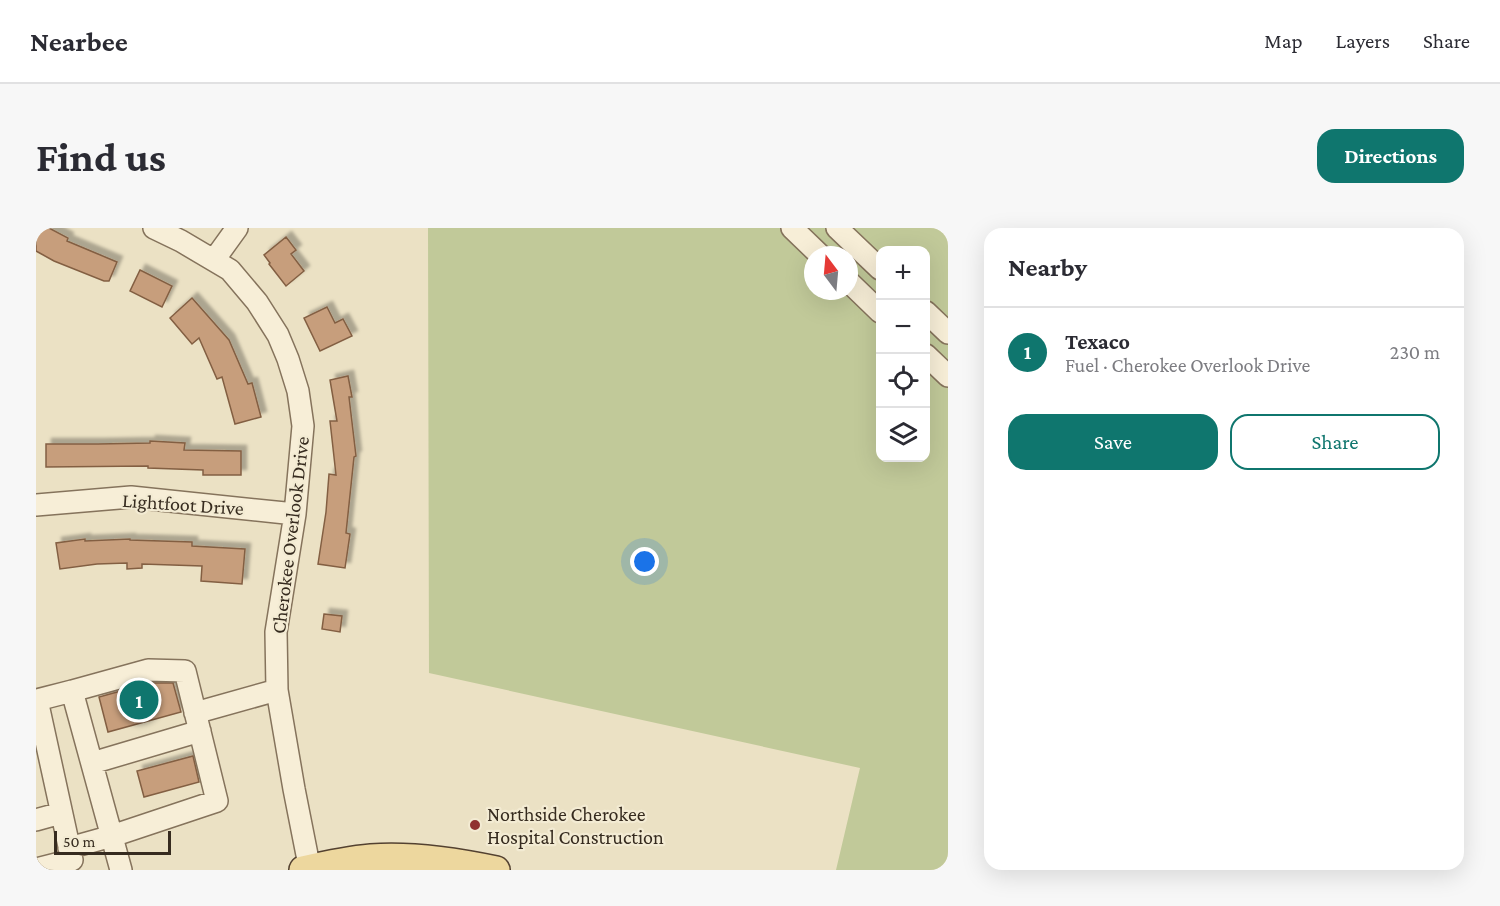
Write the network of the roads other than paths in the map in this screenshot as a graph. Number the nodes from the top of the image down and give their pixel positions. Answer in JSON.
{"nodes":[{"id":1,"x":154,"y":228,"type":"edge"},
{"id":2,"x":237,"y":228,"type":"edge"},
{"id":3,"x":792,"y":228,"type":"edge"},
{"id":4,"x":837,"y":228,"type":"edge"},
{"id":5,"x":811,"y":246,"type":"edge"},
{"id":6,"x":214,"y":260,"type":"junction"},
{"id":7,"x":876,"y":265,"type":"edge"},
{"id":8,"x":858,"y":291,"type":"edge"},
{"id":9,"x":876,"y":308,"type":"edge"},
{"id":10,"x":930,"y":316,"type":"edge"},
{"id":11,"x":948,"y":333,"type":"edge"},
{"id":12,"x":930,"y":359,"type":"edge"},
{"id":13,"x":948,"y":376,"type":"edge"},
{"id":14,"x":36,"y":505,"type":"edge"},
{"id":15,"x":294,"y":514,"type":"junction"},
{"id":16,"x":277,"y":690,"type":"junction"},
{"id":17,"x":72,"y":691,"type":"junction"},
{"id":18,"x":197,"y":722,"type":"junction"},
{"id":19,"x":92,"y":763,"type":"junction"},
{"id":20,"x":61,"y":813,"type":"junction"},
{"id":21,"x":36,"y":820,"type":"edge"},
{"id":22,"x":112,"y":836,"type":"junction"},
{"id":23,"x":69,"y":848,"type":"junction"},
{"id":24,"x":36,"y":869,"type":"edge"},
{"id":25,"x":121,"y":870,"type":"edge"},
{"id":26,"x":307,"y":870,"type":"edge"},
{"id":27,"x":496,"y":870,"type":"edge"}],
"edges":[{"from":1,"to":6,"type":"street","name":"Cherokee Overlook Drive"},
{"from":2,"to":6,"type":"street"},
{"from":3,"to":5,"type":"street"},
{"from":4,"to":7,"type":"street"},
{"from":6,"to":15,"type":"street","name":"Cherokee Overlook Drive"},
{"from":8,"to":9,"type":"street"},
{"from":10,"to":11,"type":"street"},
{"from":12,"to":13,"type":"street"},
{"from":14,"to":15,"type":"street","name":"Lightfoot Drive"},
{"from":15,"to":16,"type":"street","name":"Cherokee Overlook Drive"},
{"from":16,"to":18,"type":"street"},
{"from":16,"to":26,"type":"street","name":"Cherokee Overlook Drive"},
{"from":17,"to":18,"type":"street"},
{"from":17,"to":19,"type":"street"},
{"from":17,"to":20,"type":"street"},
{"from":18,"to":19,"type":"street"},
{"from":18,"to":22,"type":"street"},
{"from":19,"to":22,"type":"street"},
{"from":20,"to":21,"type":"street"},
{"from":20,"to":23,"type":"street"},
{"from":22,"to":23,"type":"street"},
{"from":22,"to":25,"type":"street"},
{"from":23,"to":24,"type":"street"},
{"from":26,"to":27,"type":"main road"}]}
